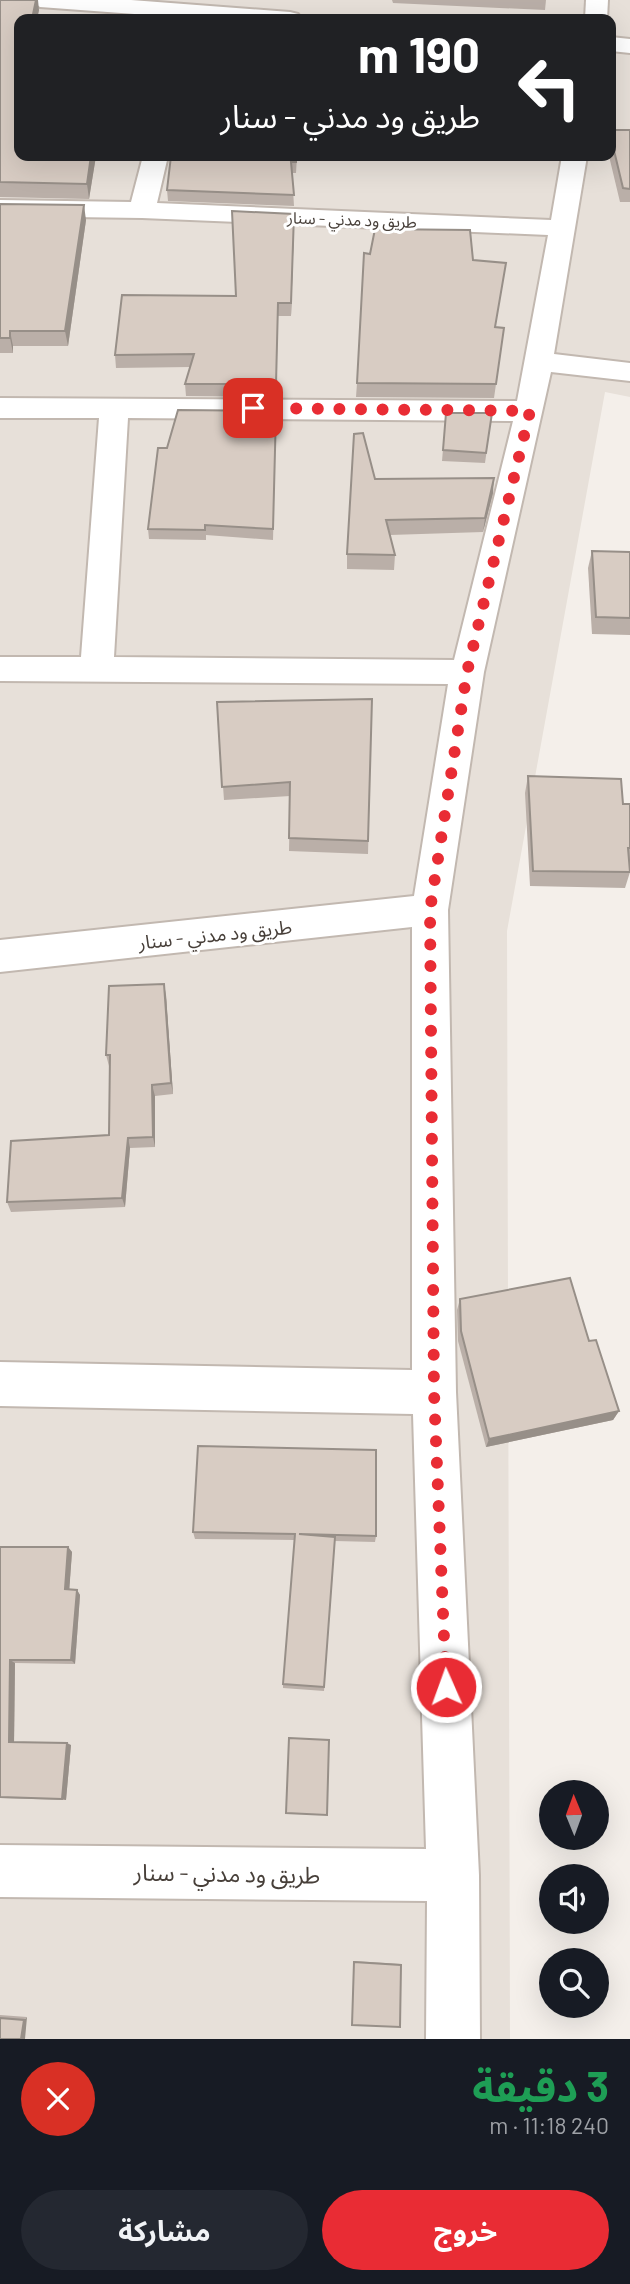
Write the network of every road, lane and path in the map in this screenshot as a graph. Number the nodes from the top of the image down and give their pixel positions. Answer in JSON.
{"nodes":[{"id":1,"x":40,"y":0,"type":"edge"},
{"id":2,"x":187,"y":10,"type":"edge"},
{"id":3,"x":232,"y":14,"type":"edge"},
{"id":4,"x":154,"y":161,"type":"edge"},
{"id":5,"x":574,"y":161,"type":"edge"},
{"id":6,"x":0,"y":208,"type":"edge"},
{"id":7,"x":142,"y":210,"type":"junction"},
{"id":8,"x":562,"y":228,"type":"junction"},
{"id":9,"x":538,"y":361,"type":"junction"},
{"id":10,"x":630,"y":372,"type":"edge"},
{"id":11,"x":114,"y":407,"type":"junction"},
{"id":12,"x":0,"y":408,"type":"edge"},
{"id":13,"x":530,"y":411,"type":"junction"},
{"id":14,"x":97,"y":668,"type":"junction"},
{"id":15,"x":0,"y":669,"type":"edge"},
{"id":16,"x":467,"y":672,"type":"junction"},
{"id":17,"x":430,"y":910,"type":"junction"},
{"id":18,"x":0,"y":957,"type":"edge"},
{"id":19,"x":0,"y":1384,"type":"edge"},
{"id":20,"x":434,"y":1392,"type":"junction"},
{"id":21,"x":0,"y":1871,"type":"edge"},
{"id":22,"x":453,"y":1875,"type":"junction"},
{"id":23,"x":453,"y":2039,"type":"edge"}],
"edges":[{"from":1,"to":2,"type":"street"},
{"from":2,"to":3,"type":"street"},
{"from":4,"to":7,"type":"street"},
{"from":5,"to":8,"type":"street"},
{"from":6,"to":7,"type":"street","name":"طريق ود مدني - سنار"},
{"from":7,"to":8,"type":"street","name":"طريق ود مدني - سنار"},
{"from":8,"to":9,"type":"street"},
{"from":9,"to":10,"type":"street"},
{"from":9,"to":13,"type":"street"},
{"from":11,"to":12,"type":"street"},
{"from":11,"to":13,"type":"street"},
{"from":11,"to":14,"type":"street"},
{"from":13,"to":16,"type":"street"},
{"from":14,"to":15,"type":"street"},
{"from":14,"to":16,"type":"street"},
{"from":16,"to":17,"type":"street"},
{"from":17,"to":18,"type":"street","name":"طريق ود مدني - سنار"},
{"from":17,"to":20,"type":"street"},
{"from":19,"to":20,"type":"street"},
{"from":20,"to":22,"type":"street"},
{"from":21,"to":22,"type":"street","name":"طريق ود مدني - سنار"},
{"from":22,"to":23,"type":"street"}]}
